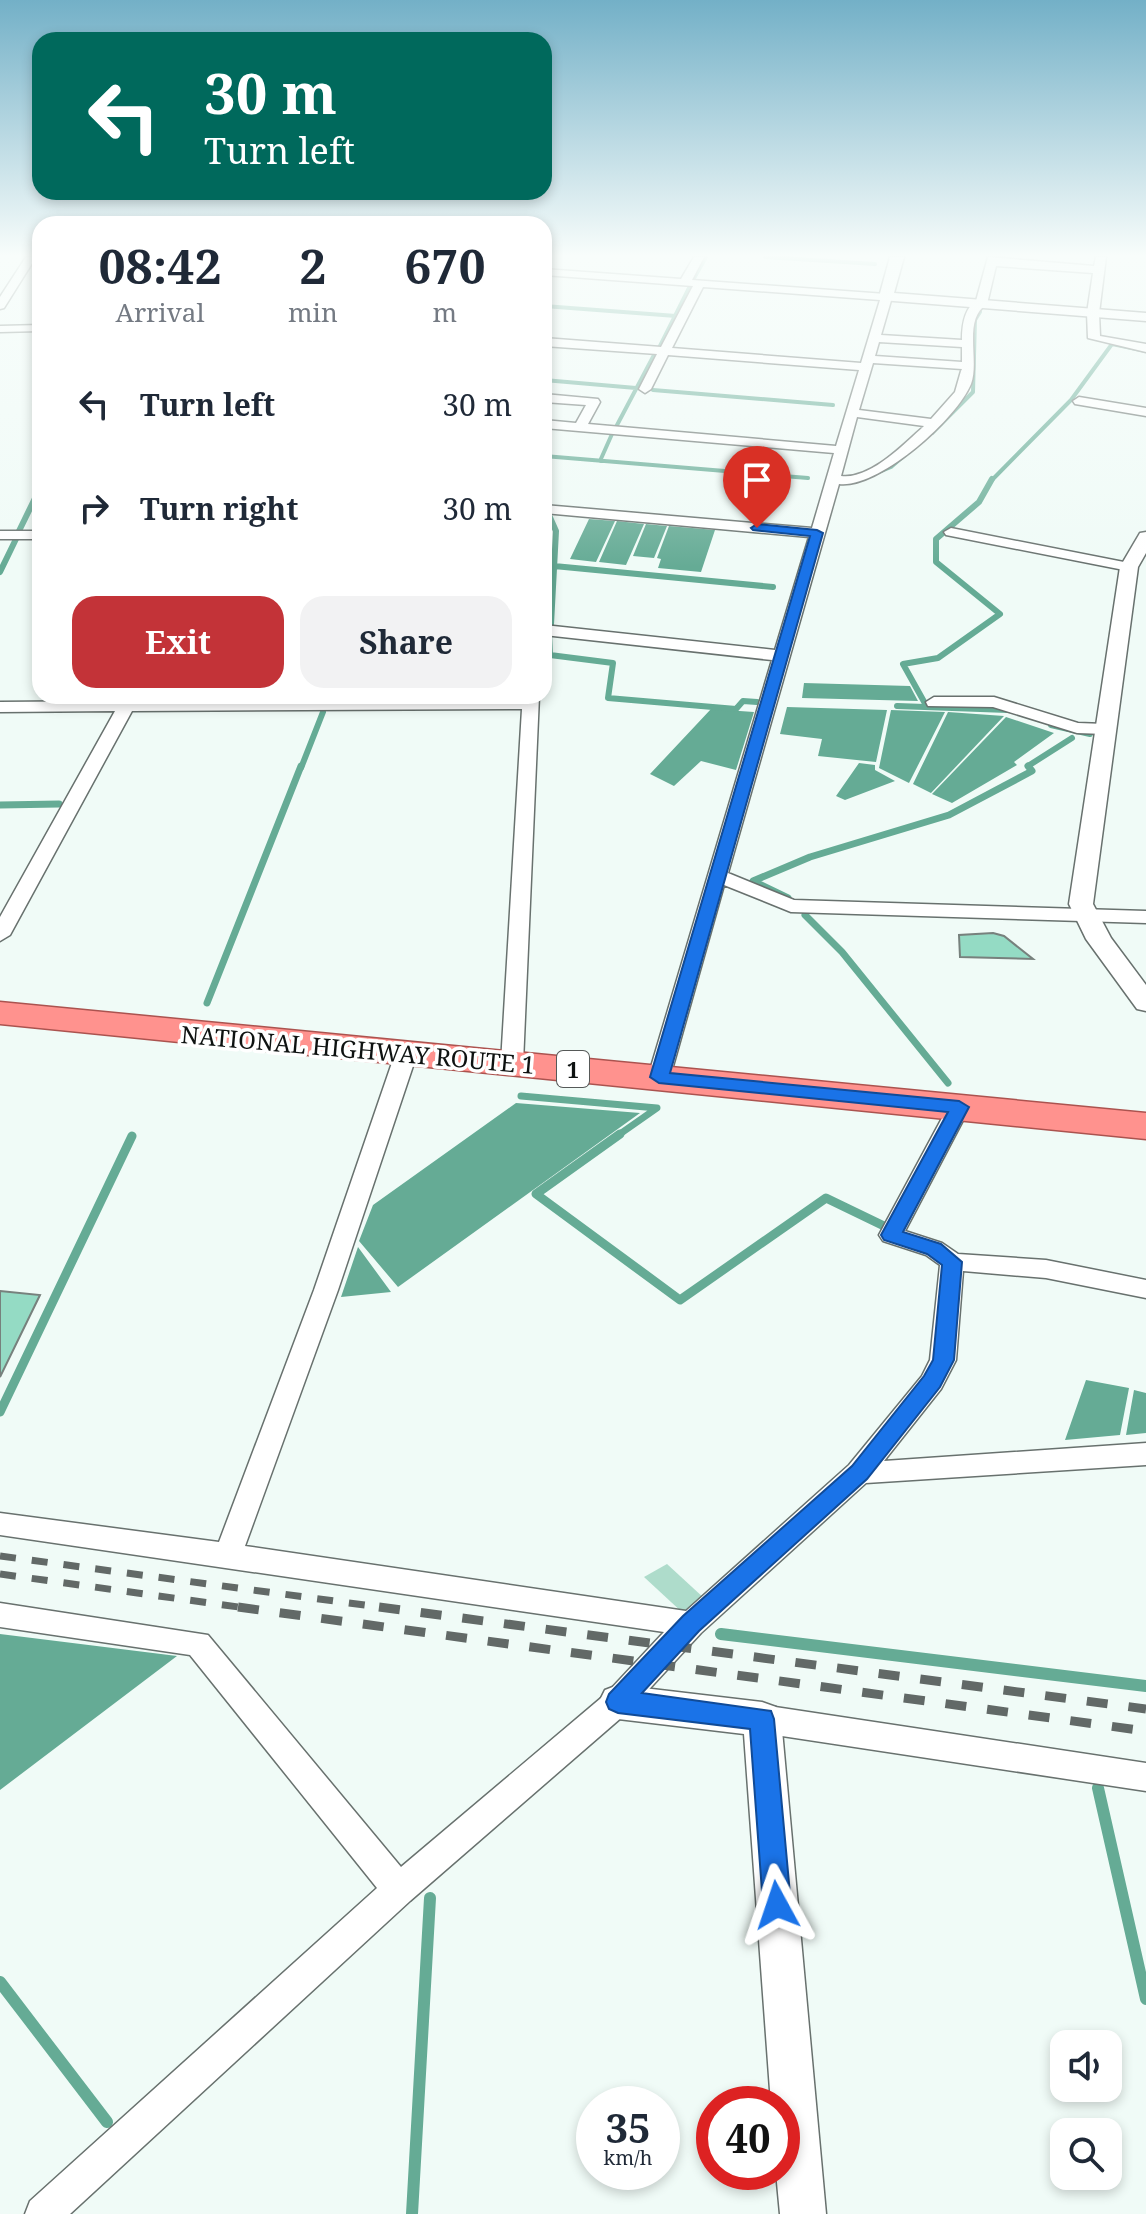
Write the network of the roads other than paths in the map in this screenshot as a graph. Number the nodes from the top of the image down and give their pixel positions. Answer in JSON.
{"nodes":[{"id":1,"x":660,"y":360,"type":"edge"},
{"id":2,"x":823,"y":360,"type":"edge"},
{"id":3,"x":966,"y":360,"type":"edge"},
{"id":4,"x":868,"y":363,"type":"junction"},
{"id":5,"x":966,"y":366,"type":"junction"},
{"id":6,"x":645,"y":389,"type":"dead end"},
{"id":7,"x":552,"y":399,"type":"edge"},
{"id":8,"x":1079,"y":401,"type":"dead end"},
{"id":9,"x":1146,"y":412,"type":"edge"},
{"id":10,"x":852,"y":413,"type":"junction"},
{"id":11,"x":934,"y":423,"type":"junction"},
{"id":12,"x":552,"y":425,"type":"edge"},
{"id":13,"x":580,"y":427,"type":"junction"},
{"id":14,"x":841,"y":450,"type":"junction"},
{"id":15,"x":833,"y":479,"type":"junction"},
{"id":16,"x":552,"y":510,"type":"edge"},
{"id":17,"x":951,"y":532,"type":"dead end"},
{"id":18,"x":817,"y":533,"type":"junction"},
{"id":19,"x":0,"y":535,"type":"edge"},
{"id":20,"x":32,"y":535,"type":"edge"},
{"id":21,"x":1146,"y":537,"type":"edge"},
{"id":22,"x":1129,"y":567,"type":"junction"},
{"id":23,"x":552,"y":631,"type":"edge"},
{"id":24,"x":784,"y":656,"type":"junction"},
{"id":25,"x":934,"y":702,"type":"dead end"},
{"id":26,"x":66,"y":704,"type":"edge"},
{"id":27,"x":129,"y":704,"type":"edge"},
{"id":28,"x":531,"y":704,"type":"edge"},
{"id":29,"x":0,"y":707,"type":"edge"},
{"id":30,"x":1105,"y":729,"type":"junction"},
{"id":31,"x":720,"y":876,"type":"junction"},
{"id":32,"x":1086,"y":914,"type":"junction"},
{"id":33,"x":1146,"y":917,"type":"edge"},
{"id":34,"x":0,"y":935,"type":"edge"},
{"id":35,"x":1146,"y":1003,"type":"edge"},
{"id":36,"x":0,"y":1013,"type":"edge"},
{"id":37,"x":406,"y":1054,"type":"junction"},
{"id":38,"x":512,"y":1063,"type":"junction"},
{"id":39,"x":659,"y":1077,"type":"junction"},
{"id":40,"x":959,"y":1107,"type":"junction"},
{"id":41,"x":1146,"y":1126,"type":"edge"},
{"id":42,"x":952,"y":1262,"type":"junction"},
{"id":43,"x":1146,"y":1290,"type":"edge"},
{"id":44,"x":1146,"y":1454,"type":"edge"},
{"id":45,"x":859,"y":1473,"type":"junction"},
{"id":46,"x":0,"y":1524,"type":"edge"},
{"id":47,"x":228,"y":1555,"type":"junction"},
{"id":48,"x":0,"y":1615,"type":"edge"},
{"id":49,"x":691,"y":1624,"type":"junction"},
{"id":50,"x":618,"y":1702,"type":"junction"},
{"id":51,"x":762,"y":1719,"type":"junction"},
{"id":52,"x":1146,"y":1777,"type":"edge"},
{"id":53,"x":399,"y":1890,"type":"junction"},
{"id":54,"x":43,"y":2214,"type":"edge"},
{"id":55,"x":803,"y":2214,"type":"edge"}],
"edges":[{"from":1,"to":6,"type":"street"},
{"from":2,"to":4,"type":"street"},
{"from":3,"to":5,"type":"street"},
{"from":4,"to":5,"type":"street"},
{"from":4,"to":10,"type":"street"},
{"from":5,"to":11,"type":"street"},
{"from":7,"to":13,"type":"street"},
{"from":8,"to":9,"type":"street"},
{"from":10,"to":11,"type":"street"},
{"from":10,"to":14,"type":"street"},
{"from":11,"to":15,"type":"street"},
{"from":12,"to":13,"type":"street"},
{"from":13,"to":14,"type":"street"},
{"from":14,"to":15,"type":"street"},
{"from":15,"to":18,"type":"street"},
{"from":16,"to":18,"type":"street"},
{"from":17,"to":22,"type":"street"},
{"from":18,"to":24,"type":"street"},
{"from":19,"to":20,"type":"street"},
{"from":21,"to":22,"type":"street"},
{"from":22,"to":30,"type":"street"},
{"from":23,"to":24,"type":"street"},
{"from":24,"to":31,"type":"street"},
{"from":25,"to":30,"type":"street"},
{"from":26,"to":29,"type":"street"},
{"from":27,"to":34,"type":"street"},
{"from":28,"to":38,"type":"street"},
{"from":30,"to":32,"type":"street"},
{"from":31,"to":32,"type":"street"},
{"from":31,"to":39,"type":"street"},
{"from":32,"to":33,"type":"street"},
{"from":32,"to":35,"type":"street"},
{"from":36,"to":37,"type":"highway","name":"NATIONAL HIGHWAY ROUTE 1","number":"1"},
{"from":37,"to":38,"type":"highway","name":"NATIONAL HIGHWAY ROUTE 1","number":"1"},
{"from":37,"to":47,"type":"street"},
{"from":38,"to":39,"type":"highway","name":"NATIONAL HIGHWAY ROUTE 1","number":"1"},
{"from":39,"to":40,"type":"highway","name":"NATIONAL HIGHWAY ROUTE 1","number":"1"},
{"from":40,"to":41,"type":"highway","name":"NATIONAL HIGHWAY ROUTE 1","number":"1"},
{"from":40,"to":42,"type":"street"},
{"from":42,"to":43,"type":"street"},
{"from":42,"to":45,"type":"street"},
{"from":44,"to":45,"type":"street"},
{"from":45,"to":49,"type":"street"},
{"from":46,"to":47,"type":"street"},
{"from":47,"to":49,"type":"street"},
{"from":48,"to":53,"type":"street"},
{"from":49,"to":50,"type":"street"},
{"from":50,"to":51,"type":"street"},
{"from":50,"to":53,"type":"street"},
{"from":51,"to":52,"type":"street"},
{"from":51,"to":55,"type":"street"},
{"from":53,"to":54,"type":"street"}]}
